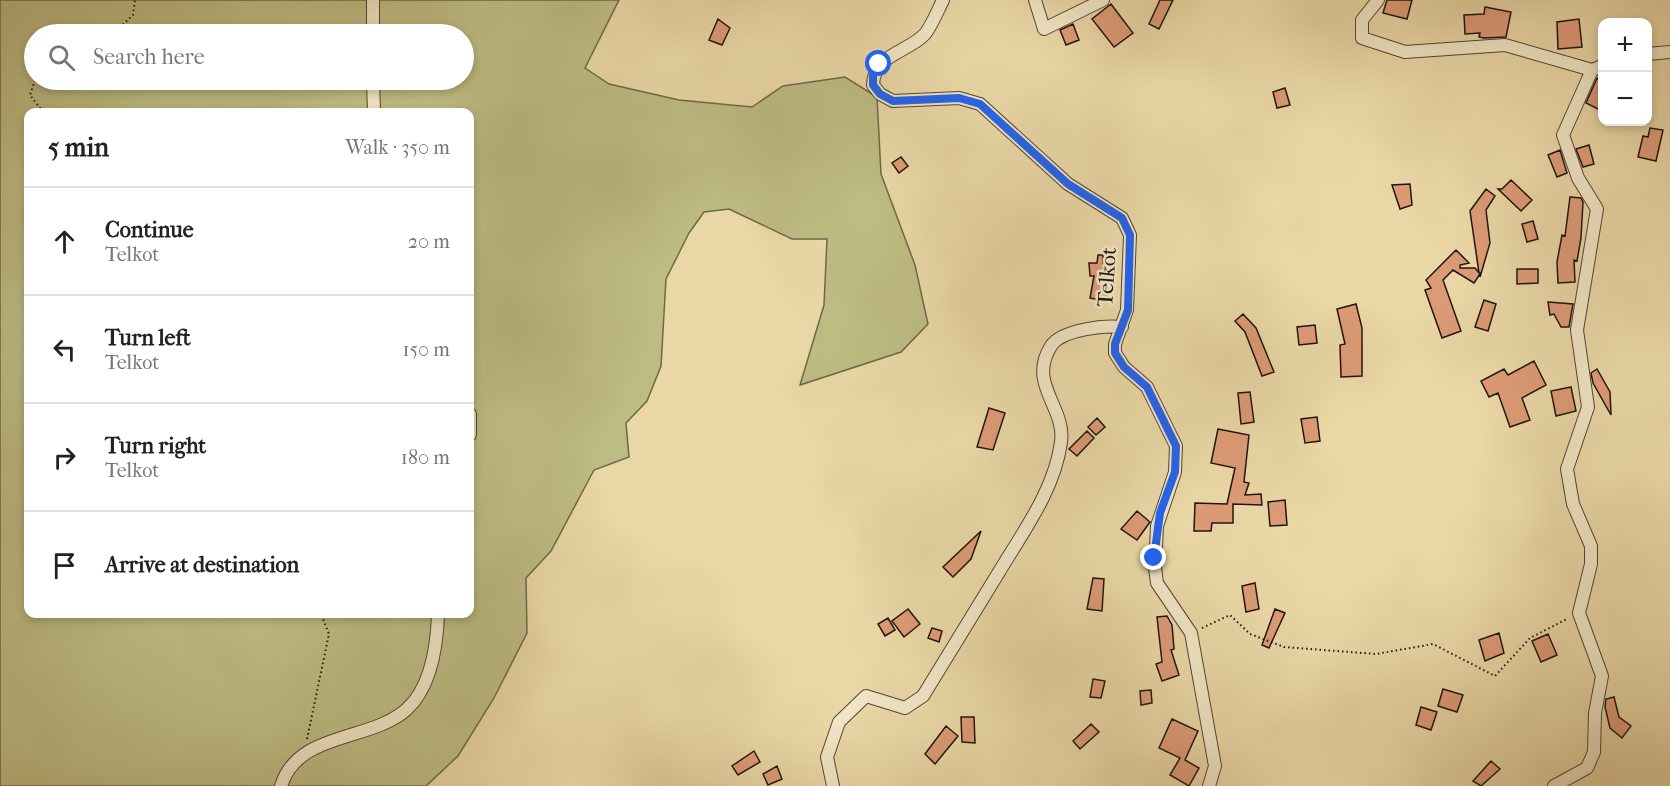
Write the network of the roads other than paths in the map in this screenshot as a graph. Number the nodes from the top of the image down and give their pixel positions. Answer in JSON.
{"nodes":[{"id":1,"x":373,"y":0,"type":"edge"},
{"id":2,"x":943,"y":0,"type":"edge"},
{"id":3,"x":1035,"y":0,"type":"edge"},
{"id":4,"x":1103,"y":0,"type":"edge"},
{"id":5,"x":1378,"y":0,"type":"edge"},
{"id":6,"x":373,"y":24,"type":"edge"},
{"id":7,"x":1670,"y":52,"type":"edge"},
{"id":8,"x":1652,"y":54,"type":"edge"},
{"id":9,"x":1597,"y":68,"type":"edge"},
{"id":10,"x":373,"y":90,"type":"edge"},
{"id":11,"x":374,"y":108,"type":"edge"},
{"id":12,"x":1122,"y":327,"type":"junction"},
{"id":13,"x":437,"y":618,"type":"edge"},
{"id":14,"x":281,"y":786,"type":"edge"},
{"id":15,"x":833,"y":786,"type":"edge"},
{"id":16,"x":1209,"y":786,"type":"edge"},
{"id":17,"x":1554,"y":786,"type":"edge"}],
"edges":[{"from":1,"to":6,"type":"street"},
{"from":2,"to":12,"type":"street","name":"Telkot"},
{"from":3,"to":4,"type":"street"},
{"from":5,"to":9,"type":"street"},
{"from":7,"to":8,"type":"street"},
{"from":9,"to":17,"type":"street"},
{"from":10,"to":11,"type":"street"},
{"from":12,"to":15,"type":"street"},
{"from":12,"to":16,"type":"street","name":"Telkot"},
{"from":13,"to":14,"type":"street"}]}
